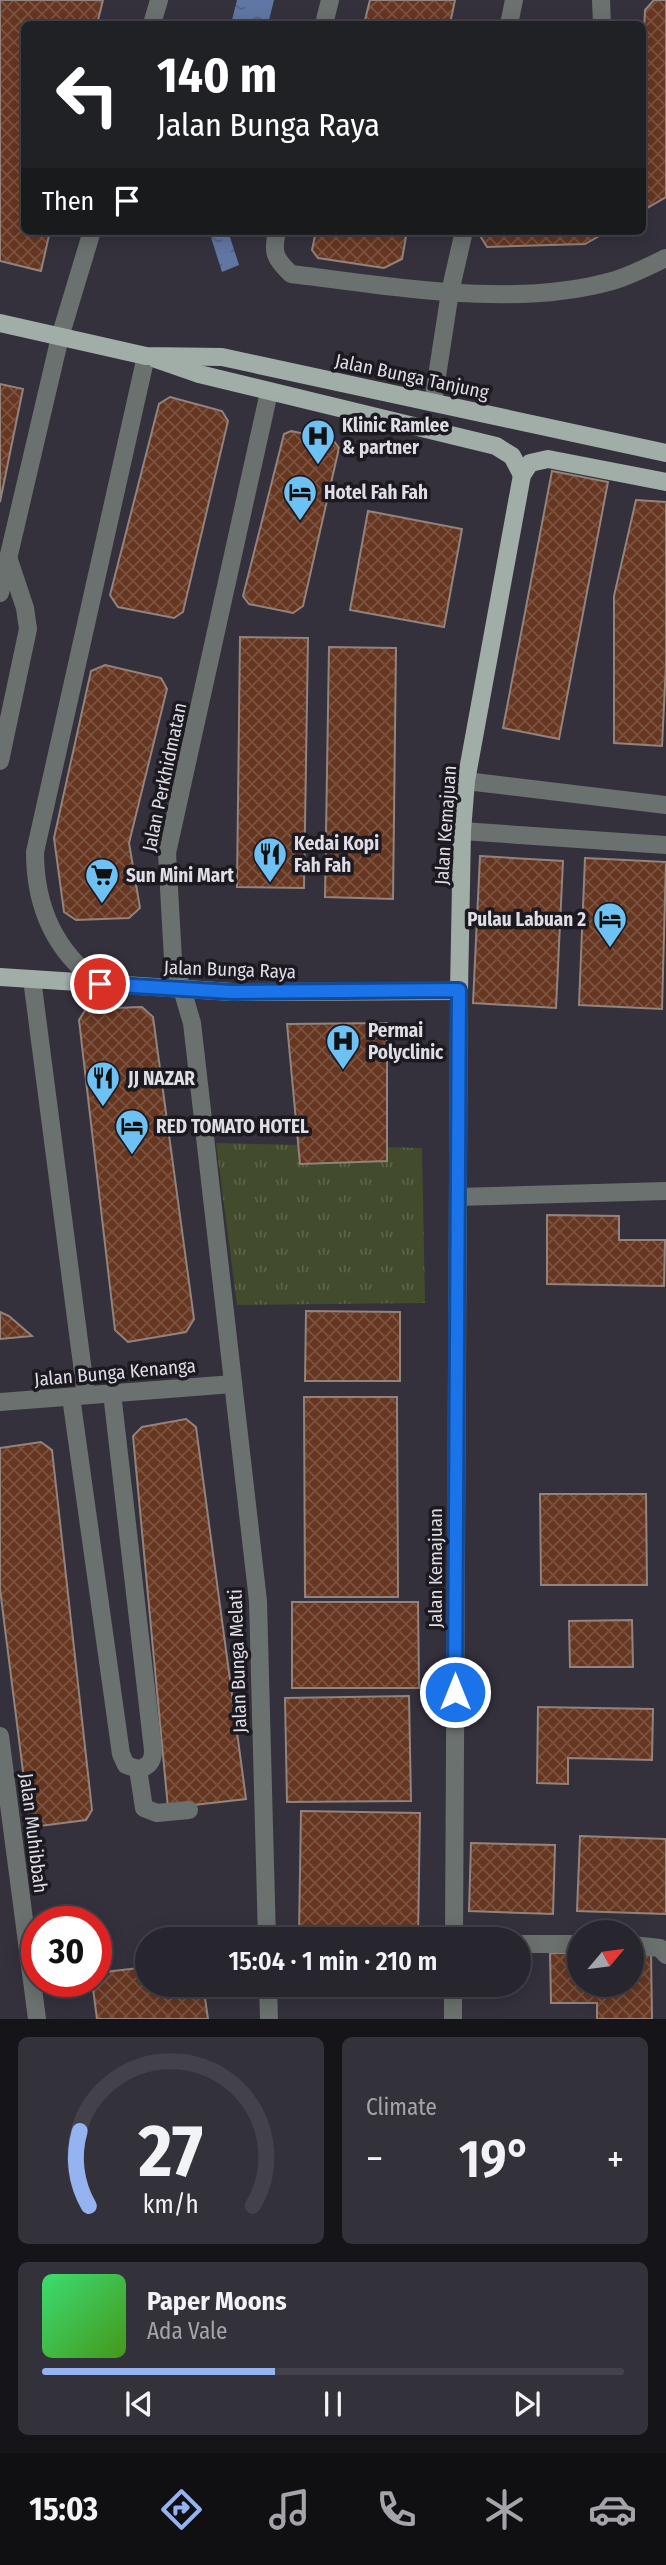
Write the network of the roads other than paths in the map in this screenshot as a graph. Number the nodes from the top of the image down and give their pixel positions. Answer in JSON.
{"nodes":[{"id":1,"x":159,"y":0,"type":"edge"},
{"id":2,"x":330,"y":0,"type":"edge"},
{"id":3,"x":514,"y":0,"type":"edge"},
{"id":4,"x":601,"y":0,"type":"edge"},
{"id":5,"x":153,"y":21,"type":"edge"},
{"id":6,"x":325,"y":21,"type":"edge"},
{"id":7,"x":510,"y":21,"type":"edge"},
{"id":8,"x":602,"y":21,"type":"edge"},
{"id":9,"x":91,"y":235,"type":"edge"},
{"id":10,"x":276,"y":235,"type":"edge"},
{"id":11,"x":463,"y":235,"type":"edge"},
{"id":12,"x":666,"y":258,"type":"edge"},
{"id":13,"x":450,"y":292,"type":"junction"},
{"id":14,"x":0,"y":323,"type":"edge"},
{"id":15,"x":60,"y":337,"type":"junction"},
{"id":16,"x":146,"y":356,"type":"junction"},
{"id":17,"x":270,"y":392,"type":"junction"},
{"id":18,"x":433,"y":402,"type":"junction"},
{"id":19,"x":666,"y":453,"type":"edge"},
{"id":20,"x":526,"y":469,"type":"junction"},
{"id":21,"x":666,"y":482,"type":"edge"},
{"id":22,"x":9,"y":560,"type":"junction"},
{"id":23,"x":0,"y":593,"type":"edge"},
{"id":24,"x":0,"y":761,"type":"edge"},
{"id":25,"x":466,"y":781,"type":"junction"},
{"id":26,"x":666,"y":805,"type":"edge"},
{"id":27,"x":462,"y":831,"type":"junction"},
{"id":28,"x":666,"y":845,"type":"edge"},
{"id":29,"x":0,"y":977,"type":"edge"},
{"id":30,"x":32,"y":979,"type":"junction"},
{"id":31,"x":100,"y":984,"type":"junction"},
{"id":32,"x":183,"y":990,"type":"junction"},
{"id":33,"x":459,"y":990,"type":"junction"},
{"id":34,"x":666,"y":1191,"type":"edge"},
{"id":35,"x":458,"y":1197,"type":"junction"},
{"id":36,"x":233,"y":1384,"type":"junction"},
{"id":37,"x":112,"y":1393,"type":"junction"},
{"id":38,"x":78,"y":1396,"type":"junction"},
{"id":39,"x":0,"y":1402,"type":"edge"},
{"id":40,"x":0,"y":1736,"type":"edge"},
{"id":41,"x":138,"y":1769,"type":"junction"},
{"id":42,"x":189,"y":1810,"type":"dead end"},
{"id":43,"x":19,"y":1884,"type":"junction"},
{"id":44,"x":0,"y":1886,"type":"edge"},
{"id":45,"x":267,"y":1927,"type":"edge"},
{"id":46,"x":454,"y":1927,"type":"edge"},
{"id":47,"x":531,"y":1944,"type":"edge"},
{"id":48,"x":567,"y":1944,"type":"edge"},
{"id":49,"x":644,"y":1946,"type":"edge"},
{"id":50,"x":666,"y":1955,"type":"edge"},
{"id":51,"x":268,"y":1997,"type":"edge"},
{"id":52,"x":453,"y":1997,"type":"edge"},
{"id":53,"x":37,"y":2019,"type":"edge"},
{"id":54,"x":269,"y":2019,"type":"edge"},
{"id":55,"x":453,"y":2019,"type":"edge"}],
"edges":[{"from":1,"to":5,"type":"street"},
{"from":2,"to":6,"type":"street"},
{"from":3,"to":7,"type":"street"},
{"from":4,"to":8,"type":"street"},
{"from":9,"to":15,"type":"street"},
{"from":10,"to":13,"type":"street"},
{"from":11,"to":13,"type":"street"},
{"from":12,"to":13,"type":"street"},
{"from":13,"to":18,"type":"street"},
{"from":14,"to":15,"type":"main road","name":"Jalan Bunga Tanjung"},
{"from":15,"to":16,"type":"main road","name":"Jalan Bunga Tanjung"},
{"from":15,"to":22,"type":"street"},
{"from":16,"to":17,"type":"main road","name":"Jalan Bunga Tanjung"},
{"from":16,"to":18,"type":"main road","name":"Jalan Bunga Tanjung"},
{"from":16,"to":31,"type":"street"},
{"from":17,"to":20,"type":"main road","name":"Jalan Bunga Tanjung"},
{"from":17,"to":32,"type":"street","name":"Jalan Perkhidmatan"},
{"from":18,"to":19,"type":"main road","name":"Jalan Bunga Tanjung"},
{"from":20,"to":21,"type":"main road"},
{"from":20,"to":25,"type":"main road","name":"Jalan Kemajuan"},
{"from":22,"to":23,"type":"street"},
{"from":22,"to":24,"type":"street"},
{"from":25,"to":26,"type":"street"},
{"from":25,"to":27,"type":"main road","name":"Jalan Kemajuan"},
{"from":27,"to":28,"type":"street"},
{"from":27,"to":33,"type":"main road","name":"Jalan Kemajuan"},
{"from":29,"to":30,"type":"main road","name":"Jalan Bunga Raya"},
{"from":30,"to":31,"type":"main road","name":"Jalan Bunga Raya"},
{"from":30,"to":38,"type":"street"},
{"from":31,"to":32,"type":"main road","name":"Jalan Bunga Raya"},
{"from":32,"to":33,"type":"main road","name":"Jalan Bunga Raya"},
{"from":32,"to":36,"type":"street","name":"Jalan Perkhidmatan"},
{"from":33,"to":35,"type":"street","name":"Jalan Kemajuan"},
{"from":34,"to":35,"type":"street"},
{"from":35,"to":46,"type":"street","name":"Jalan Kemajuan"},
{"from":36,"to":37,"type":"street","name":"Jalan Bunga Kenanga"},
{"from":36,"to":45,"type":"street","name":"Jalan Bunga Melati"},
{"from":37,"to":38,"type":"street","name":"Jalan Bunga Kenanga"},
{"from":37,"to":41,"type":"street"},
{"from":38,"to":39,"type":"street","name":"Jalan Bunga Kenanga"},
{"from":38,"to":41,"type":"street"},
{"from":40,"to":43,"type":"street","name":"Jalan Muhibbah"},
{"from":41,"to":42,"type":"street"},
{"from":43,"to":44,"type":"street"},
{"from":43,"to":53,"type":"street","name":"Jalan Muhibbah"},
{"from":47,"to":48,"type":"street"},
{"from":49,"to":50,"type":"street"},
{"from":51,"to":54,"type":"street"},
{"from":52,"to":55,"type":"street"}]}
